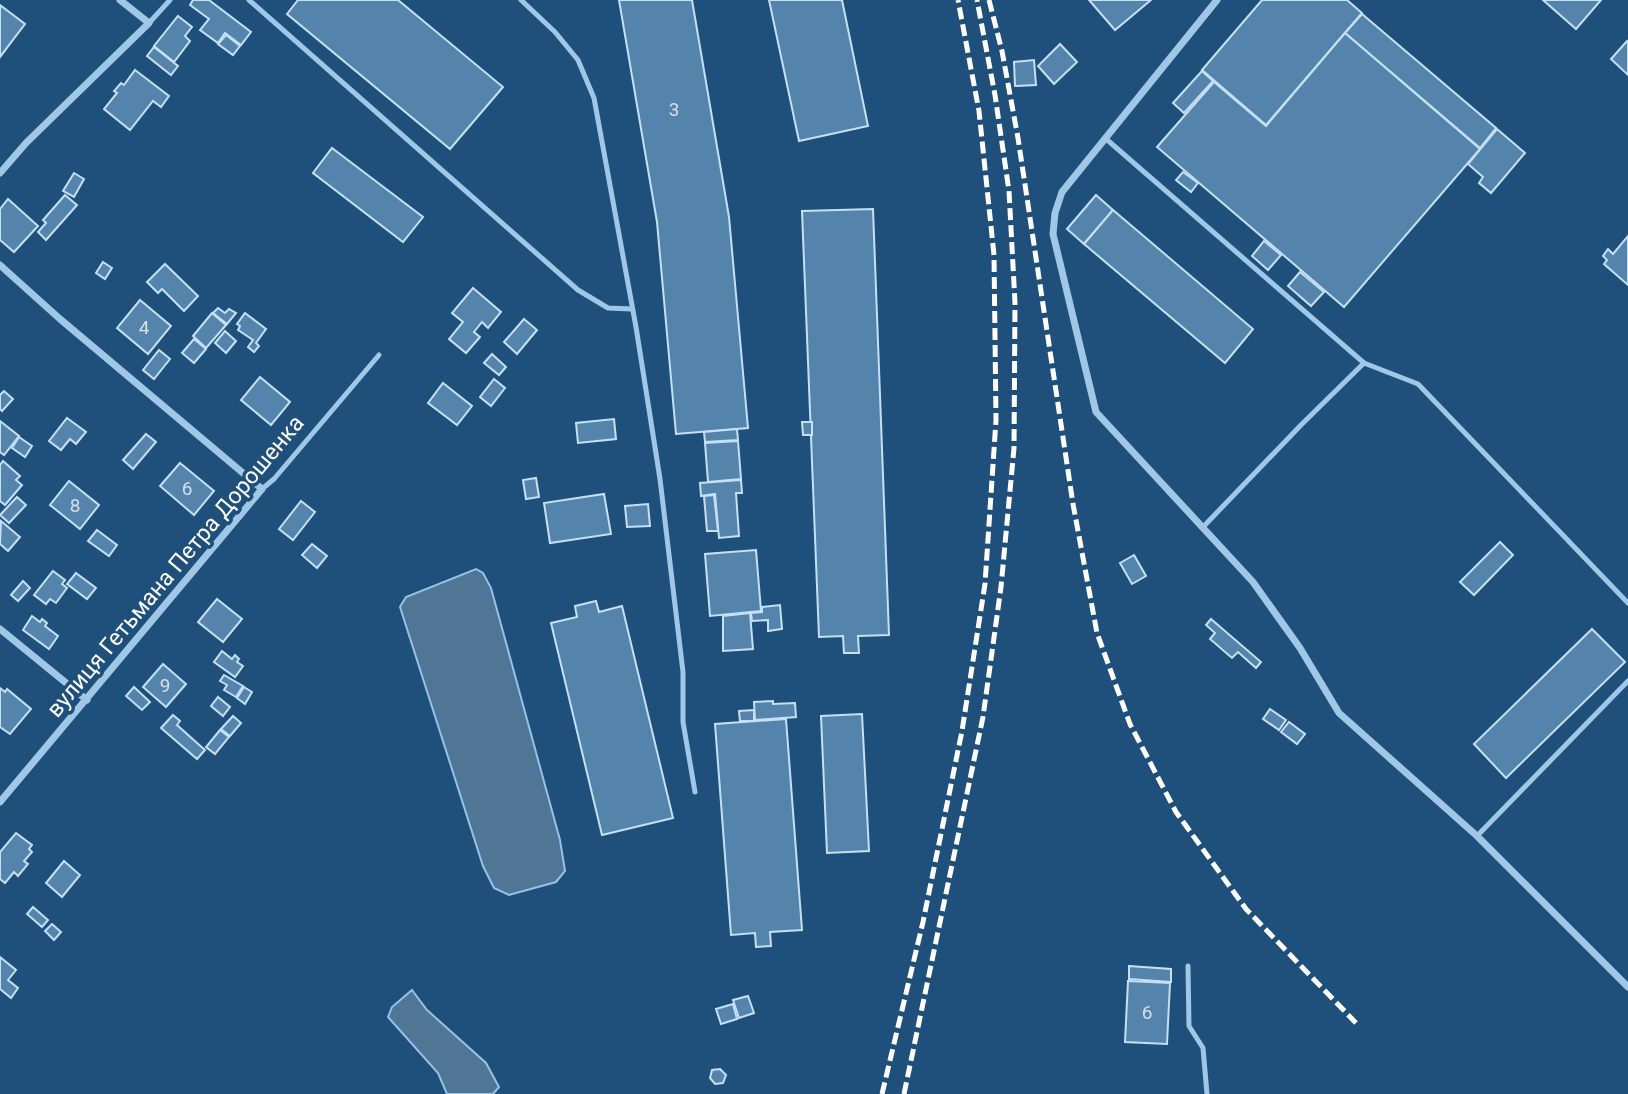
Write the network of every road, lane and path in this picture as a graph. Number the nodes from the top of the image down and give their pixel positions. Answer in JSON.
{"nodes":[{"id":1,"x":120,"y":0,"type":"edge"},
{"id":2,"x":170,"y":0,"type":"edge"},
{"id":3,"x":249,"y":0,"type":"edge"},
{"id":4,"x":521,"y":0,"type":"edge"},
{"id":5,"x":1217,"y":0,"type":"edge"},
{"id":6,"x":149,"y":23,"type":"junction"},
{"id":7,"x":1105,"y":138,"type":"junction"},
{"id":8,"x":0,"y":173,"type":"edge"},
{"id":9,"x":0,"y":265,"type":"edge"},
{"id":10,"x":632,"y":309,"type":"junction"},
{"id":11,"x":379,"y":355,"type":"dead end"},
{"id":12,"x":1364,"y":363,"type":"junction"},
{"id":13,"x":262,"y":489,"type":"junction"},
{"id":14,"x":1204,"y":526,"type":"junction"},
{"id":15,"x":1628,"y":603,"type":"edge"},
{"id":16,"x":0,"y":629,"type":"edge"},
{"id":17,"x":1628,"y":681,"type":"edge"},
{"id":18,"x":87,"y":700,"type":"junction"},
{"id":19,"x":695,"y":792,"type":"dead end"},
{"id":20,"x":0,"y":802,"type":"edge"},
{"id":21,"x":1477,"y":836,"type":"junction"},
{"id":22,"x":1188,"y":966,"type":"dead end"},
{"id":23,"x":1628,"y":988,"type":"edge"},
{"id":24,"x":1207,"y":1094,"type":"edge"}],
"edges":[{"from":1,"to":6,"type":"street"},
{"from":2,"to":6,"type":"lane"},
{"from":3,"to":10,"type":"lane"},
{"from":4,"to":10,"type":"lane"},
{"from":5,"to":7,"type":"street"},
{"from":6,"to":8,"type":"street"},
{"from":7,"to":12,"type":"lane"},
{"from":7,"to":14,"type":"street"},
{"from":9,"to":13,"type":"street"},
{"from":10,"to":19,"type":"lane"},
{"from":11,"to":13,"type":"lane","name":"вулиця Гетьмана Петра Дорошенка"},
{"from":12,"to":14,"type":"lane"},
{"from":12,"to":15,"type":"lane"},
{"from":13,"to":18,"type":"street","name":"вулиця Гетьмана Петра Дорошенка"},
{"from":14,"to":21,"type":"street"},
{"from":16,"to":18,"type":"street"},
{"from":17,"to":21,"type":"lane"},
{"from":18,"to":20,"type":"street","name":"вулиця Гетьмана Петра Дорошенка"},
{"from":21,"to":23,"type":"street"},
{"from":22,"to":24,"type":"lane"}]}
